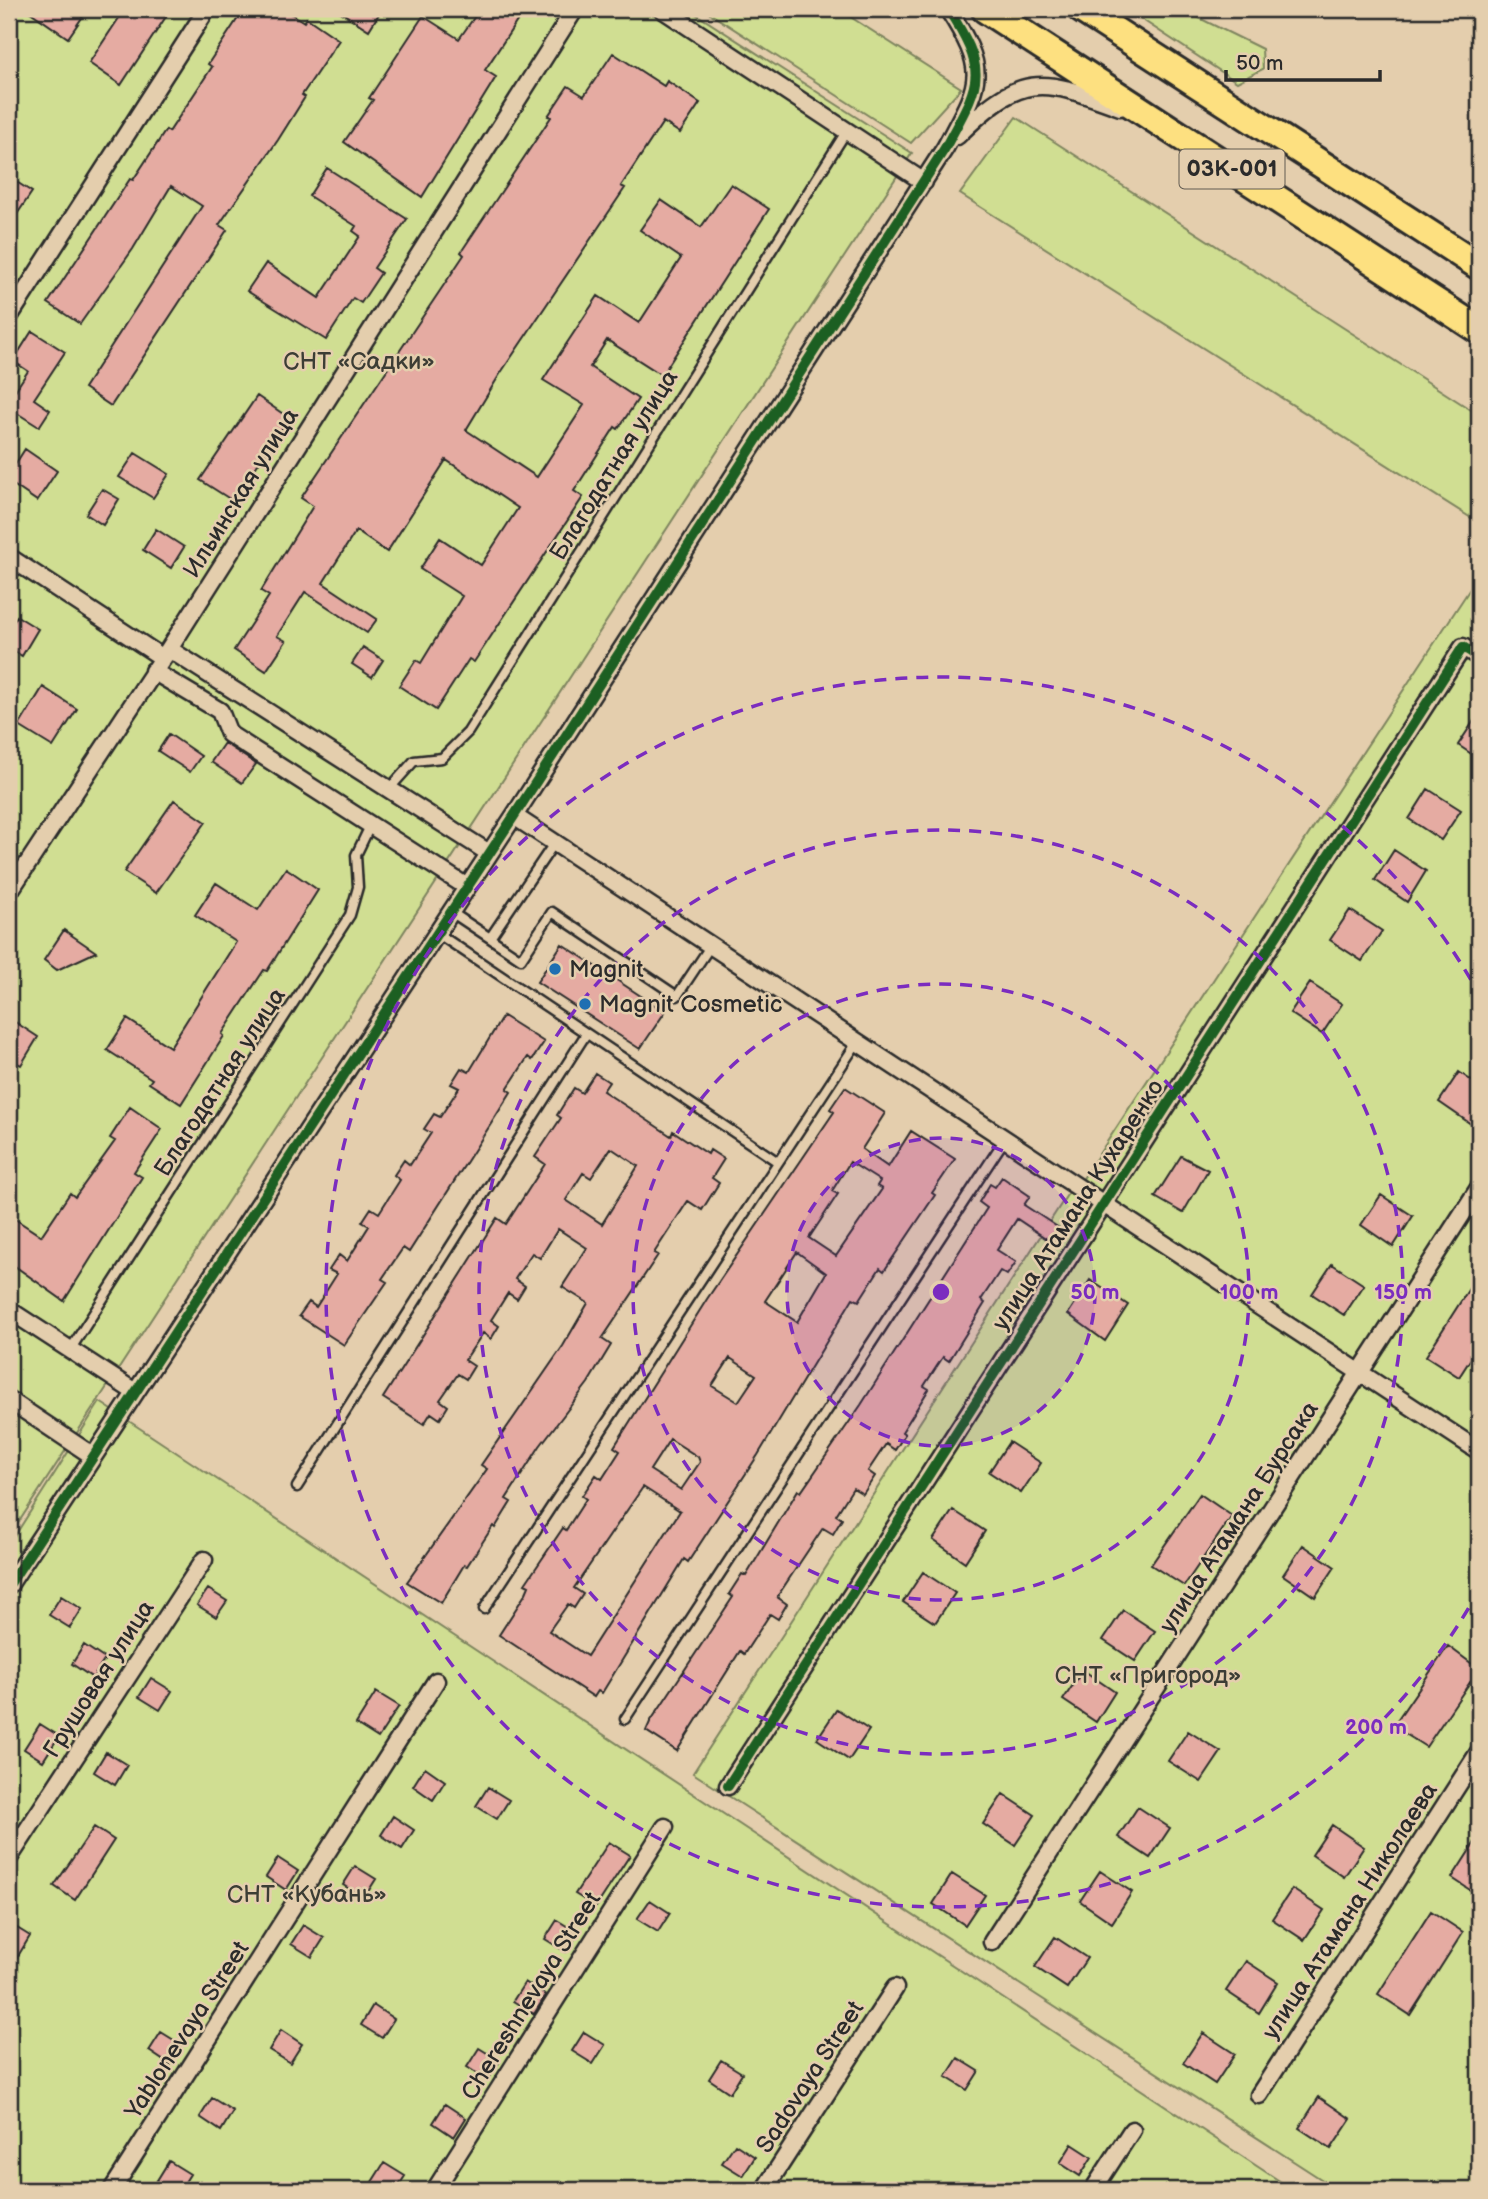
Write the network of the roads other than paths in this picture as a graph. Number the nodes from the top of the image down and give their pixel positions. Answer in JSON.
{"nodes":[{"id":1,"x":207,"y":9,"type":"edge"},
{"id":2,"x":575,"y":9,"type":"edge"},
{"id":3,"x":662,"y":9,"type":"edge"},
{"id":4,"x":947,"y":9,"type":"edge"},
{"id":5,"x":985,"y":9,"type":"edge"},
{"id":6,"x":1081,"y":9,"type":"edge"},
{"id":7,"x":1158,"y":121,"type":"junction"},
{"id":8,"x":846,"y":132,"type":"junction"},
{"id":9,"x":945,"y":148,"type":"junction"},
{"id":10,"x":924,"y":181,"type":"junction"},
{"id":11,"x":1479,"y":265,"type":"edge"},
{"id":12,"x":9,"y":317,"type":"edge"},
{"id":13,"x":1479,"y":330,"type":"edge"},
{"id":14,"x":9,"y":557,"type":"edge"},
{"id":15,"x":1479,"y":657,"type":"edge"},
{"id":16,"x":162,"y":659,"type":"junction"},
{"id":17,"x":389,"y":789,"type":"junction"},
{"id":18,"x":514,"y":816,"type":"junction"},
{"id":19,"x":371,"y":824,"type":"junction"},
{"id":20,"x":555,"y":842,"type":"junction"},
{"id":21,"x":489,"y":853,"type":"junction"},
{"id":22,"x":467,"y":887,"type":"junction"},
{"id":23,"x":9,"y":892,"type":"edge"},
{"id":24,"x":451,"y":912,"type":"junction"},
{"id":25,"x":437,"y":933,"type":"junction"},
{"id":26,"x":490,"y":938,"type":"junction"},
{"id":27,"x":711,"y":945,"type":"junction"},
{"id":28,"x":586,"y":1034,"type":"junction"},
{"id":29,"x":858,"y":1041,"type":"junction"},
{"id":30,"x":1005,"y":1139,"type":"junction"},
{"id":31,"x":778,"y":1162,"type":"junction"},
{"id":32,"x":1479,"y":1188,"type":"edge"},
{"id":33,"x":1104,"y":1203,"type":"junction"},
{"id":34,"x":9,"y":1310,"type":"edge"},
{"id":35,"x":70,"y":1350,"type":"junction"},
{"id":36,"x":1358,"y":1373,"type":"junction"},
{"id":37,"x":135,"y":1392,"type":"junction"},
{"id":38,"x":9,"y":1400,"type":"edge"},
{"id":39,"x":1479,"y":1451,"type":"edge"},
{"id":40,"x":93,"y":1456,"type":"junction"},
{"id":41,"x":297,"y":1487,"type":"dead end"},
{"id":42,"x":204,"y":1560,"type":"dead end"},
{"id":43,"x":9,"y":1585,"type":"edge"},
{"id":44,"x":484,"y":1609,"type":"dead end"},
{"id":45,"x":436,"y":1681,"type":"dead end"},
{"id":46,"x":625,"y":1719,"type":"dead end"},
{"id":47,"x":1479,"y":1752,"type":"edge"},
{"id":48,"x":728,"y":1787,"type":"dead end"},
{"id":49,"x":665,"y":1827,"type":"dead end"},
{"id":50,"x":9,"y":1858,"type":"edge"},
{"id":51,"x":992,"y":1942,"type":"dead end"},
{"id":52,"x":895,"y":1988,"type":"dead end"},
{"id":53,"x":1259,"y":2095,"type":"dead end"},
{"id":54,"x":1132,"y":2130,"type":"dead end"},
{"id":55,"x":112,"y":2190,"type":"edge"},
{"id":56,"x":435,"y":2190,"type":"edge"},
{"id":57,"x":764,"y":2190,"type":"edge"},
{"id":58,"x":1093,"y":2190,"type":"edge"}],
"edges":[{"from":1,"to":12,"type":"street"},
{"from":2,"to":16,"type":"street","name":"Ильинская улица"},
{"from":3,"to":8,"type":"street"},
{"from":4,"to":9,"type":"street"},
{"from":5,"to":7,"type":"main road","number":"03К-001"},
{"from":6,"to":11,"type":"main road","number":"03К-001"},
{"from":7,"to":9,"type":"street"},
{"from":7,"to":13,"type":"main road","number":"03К-001"},
{"from":8,"to":10,"type":"street"},
{"from":8,"to":17,"type":"lane","name":"Благодатная улица"},
{"from":9,"to":10,"type":"street"},
{"from":10,"to":18,"type":"street"},
{"from":14,"to":16,"type":"street"},
{"from":15,"to":33,"type":"street","name":"улица Атамана Кухаренко"},
{"from":16,"to":17,"type":"street"},
{"from":16,"to":19,"type":"street"},
{"from":16,"to":23,"type":"street","name":"Ильинская улица"},
{"from":17,"to":21,"type":"street"},
{"from":18,"to":20,"type":"street"},
{"from":18,"to":21,"type":"street"},
{"from":19,"to":22,"type":"street"},
{"from":19,"to":35,"type":"lane","name":"Благодатная улица"},
{"from":20,"to":26,"type":"lane"},
{"from":20,"to":27,"type":"street"},
{"from":21,"to":22,"type":"street"},
{"from":22,"to":24,"type":"street"},
{"from":24,"to":25,"type":"street"},
{"from":24,"to":26,"type":"lane"},
{"from":25,"to":28,"type":"lane"},
{"from":25,"to":37,"type":"street"},
{"from":26,"to":27,"type":"lane"},
{"from":27,"to":29,"type":"street"},
{"from":28,"to":31,"type":"lane"},
{"from":28,"to":41,"type":"lane"},
{"from":29,"to":30,"type":"street"},
{"from":29,"to":31,"type":"lane"},
{"from":30,"to":33,"type":"street"},
{"from":30,"to":46,"type":"lane"},
{"from":31,"to":44,"type":"lane"},
{"from":32,"to":36,"type":"street","name":"улица Атамана Бурсака"},
{"from":33,"to":36,"type":"street"},
{"from":33,"to":48,"type":"street","name":"улица Атамана Кухаренко"},
{"from":34,"to":35,"type":"street"},
{"from":35,"to":37,"type":"street"},
{"from":36,"to":39,"type":"street"},
{"from":36,"to":51,"type":"street","name":"улица Атамана Бурсака"},
{"from":37,"to":40,"type":"street"},
{"from":38,"to":40,"type":"street"},
{"from":40,"to":43,"type":"street"},
{"from":42,"to":50,"type":"street","name":"Грушовая улица"},
{"from":45,"to":55,"type":"street","name":"Yablonevaya Street"},
{"from":47,"to":53,"type":"street","name":"улица Атамана Николаева"},
{"from":49,"to":56,"type":"street","name":"Chereshnevaya Street"},
{"from":52,"to":57,"type":"street","name":"Sadovaya Street"},
{"from":54,"to":58,"type":"street"}]}
